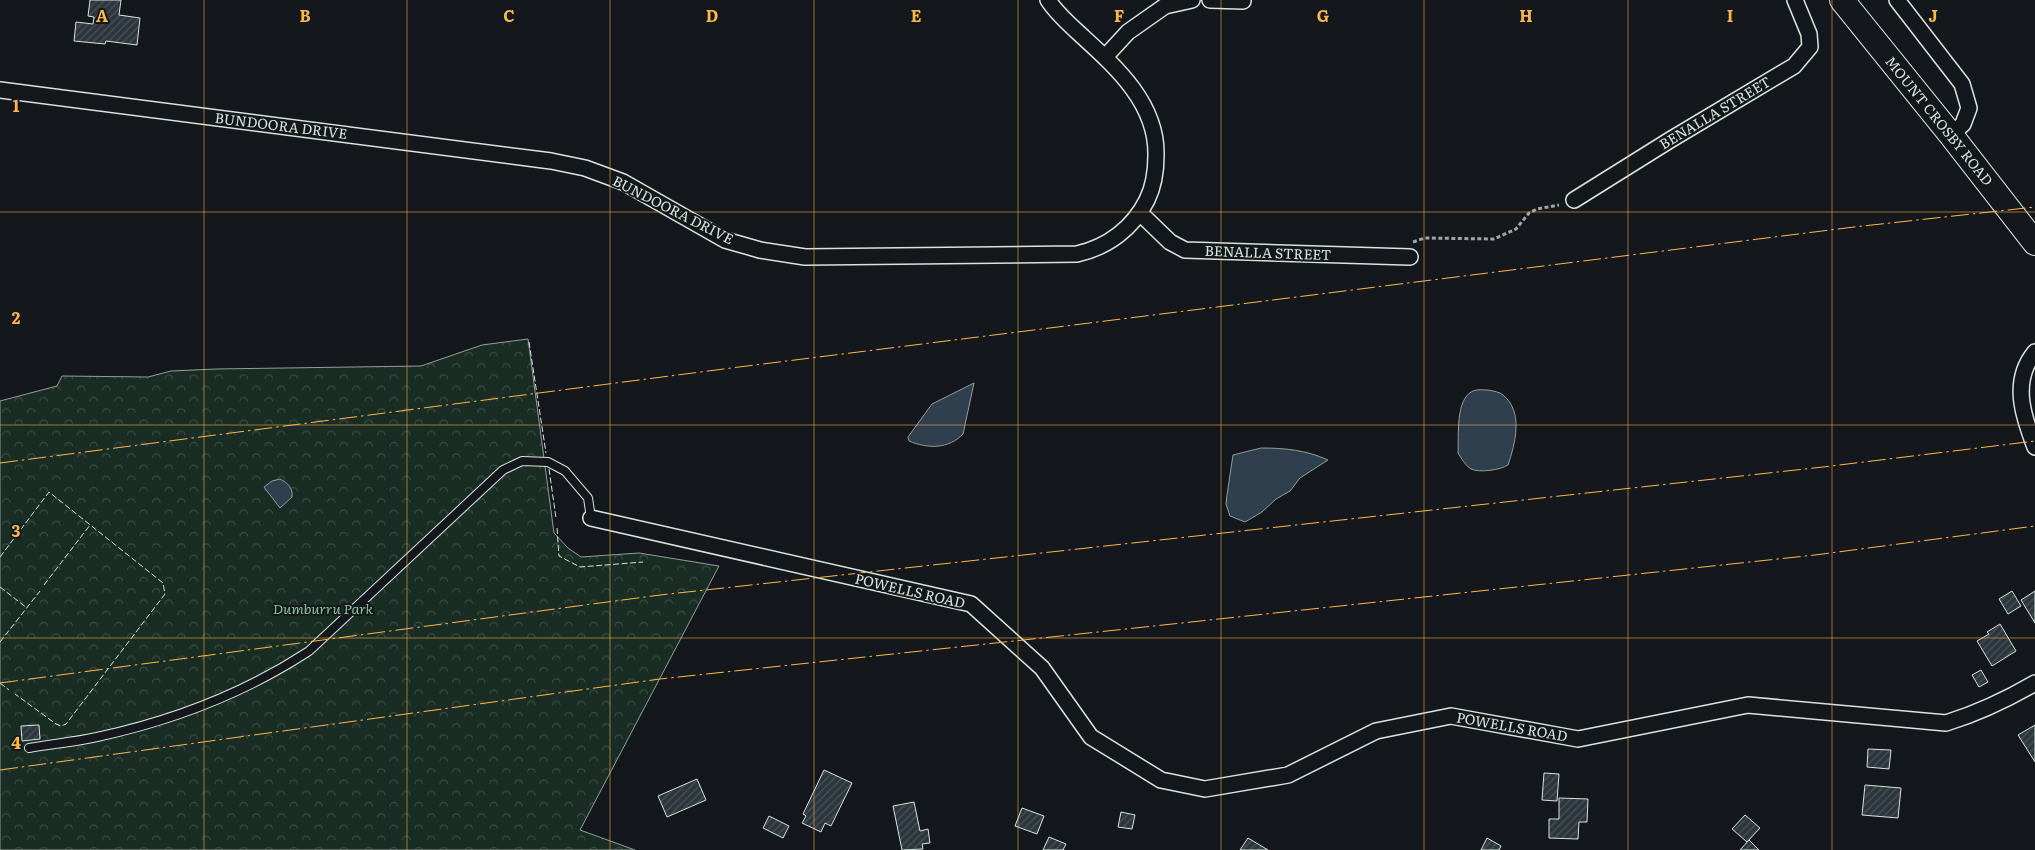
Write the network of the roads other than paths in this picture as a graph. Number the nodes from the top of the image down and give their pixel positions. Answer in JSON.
{"nodes":[{"id":1,"x":1048,"y":0,"type":"edge"},
{"id":2,"x":1192,"y":0,"type":"edge"},
{"id":3,"x":1210,"y":0,"type":"edge"},
{"id":4,"x":1796,"y":0,"type":"edge"},
{"id":5,"x":1842,"y":0,"type":"edge"},
{"id":6,"x":1897,"y":0,"type":"edge"},
{"id":7,"x":1243,"y":1,"type":"dead end"},
{"id":8,"x":1105,"y":57,"type":"junction"},
{"id":9,"x":0,"y":90,"type":"edge"},
{"id":10,"x":1952,"y":135,"type":"junction"},
{"id":11,"x":1574,"y":200,"type":"road end"},
{"id":12,"x":1140,"y":213,"type":"junction"},
{"id":13,"x":2035,"y":243,"type":"edge"},
{"id":14,"x":1407,"y":257,"type":"road end"},
{"id":15,"x":2035,"y":352,"type":"edge"},
{"id":16,"x":2035,"y":447,"type":"edge"},
{"id":17,"x":590,"y":518,"type":"joint"},
{"id":18,"x":2035,"y":683,"type":"edge"},
{"id":19,"x":29,"y":748,"type":"dead end"}],
"edges":[{"from":1,"to":8,"type":"street","name":"BUNDOORA DRIVE"},
{"from":2,"to":8,"type":"street"},
{"from":3,"to":7,"type":"street"},
{"from":4,"to":11,"type":"street","name":"BENALLA STREET"},
{"from":5,"to":10,"type":"main road","name":"MOUNT CROSBY ROAD"},
{"from":6,"to":10,"type":"street"},
{"from":8,"to":12,"type":"street","name":"BUNDOORA DRIVE"},
{"from":9,"to":12,"type":"street","name":"BUNDOORA DRIVE"},
{"from":10,"to":13,"type":"main road","name":"MOUNT CROSBY ROAD"},
{"from":12,"to":14,"type":"street","name":"BENALLA STREET"},
{"from":15,"to":16,"type":"street"},
{"from":17,"to":18,"type":"street","name":"POWELLS ROAD"},
{"from":17,"to":19,"type":"lane"}]}
